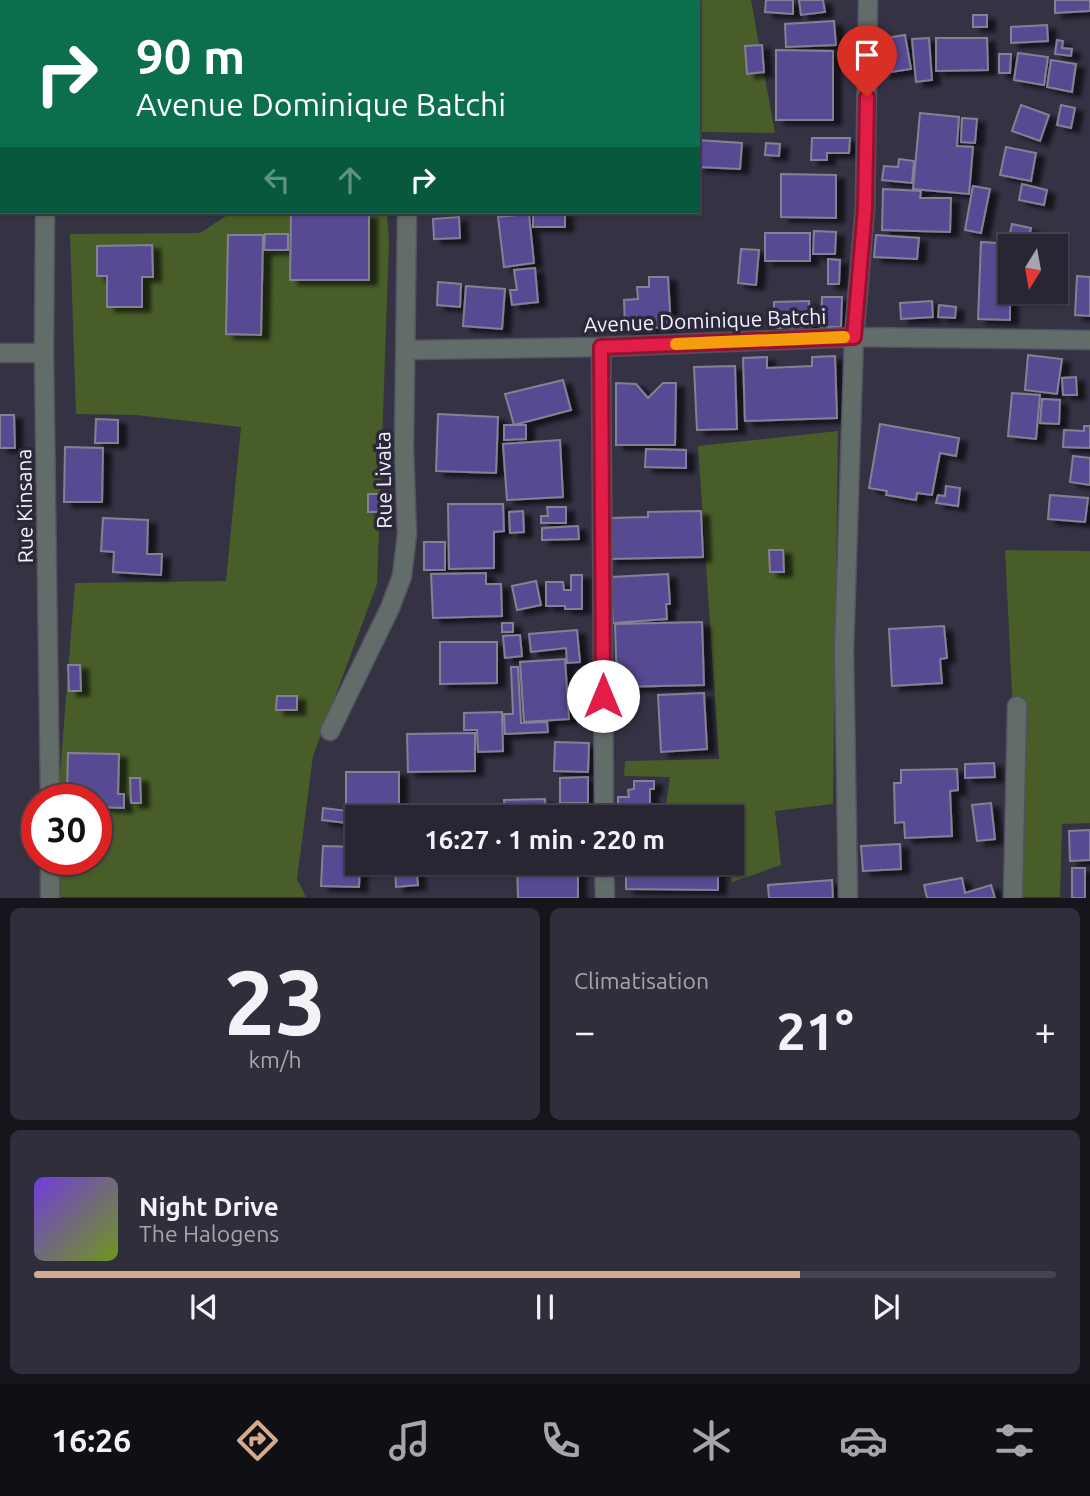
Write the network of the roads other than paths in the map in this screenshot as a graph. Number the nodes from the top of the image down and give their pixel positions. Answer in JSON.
{"nodes":[{"id":1,"x":868,"y":0,"type":"edge"},
{"id":2,"x":45,"y":214,"type":"edge"},
{"id":3,"x":407,"y":214,"type":"edge"},
{"id":4,"x":854,"y":337,"type":"junction"},
{"id":5,"x":1090,"y":340,"type":"edge"},
{"id":6,"x":601,"y":347,"type":"junction"},
{"id":7,"x":406,"y":350,"type":"junction"},
{"id":8,"x":44,"y":353,"type":"junction"},
{"id":9,"x":0,"y":354,"type":"edge"},
{"id":10,"x":1017,"y":706,"type":"dead end"},
{"id":11,"x":330,"y":731,"type":"dead end"},
{"id":12,"x":50,"y":784,"type":"edge"},
{"id":13,"x":604,"y":805,"type":"edge"},
{"id":14,"x":50,"y":875,"type":"edge"},
{"id":15,"x":604,"y":875,"type":"edge"},
{"id":16,"x":50,"y":898,"type":"edge"},
{"id":17,"x":605,"y":898,"type":"edge"},
{"id":18,"x":848,"y":898,"type":"edge"},
{"id":19,"x":1013,"y":898,"type":"edge"}],
"edges":[{"from":1,"to":4,"type":"street"},
{"from":2,"to":8,"type":"street","name":"Rue Kinsana"},
{"from":3,"to":7,"type":"street","name":"Rue Livata"},
{"from":4,"to":5,"type":"street","name":"Avenue Dominique Batchi"},
{"from":4,"to":6,"type":"street","name":"Avenue Dominique Batchi"},
{"from":4,"to":18,"type":"street"},
{"from":6,"to":7,"type":"street","name":"Avenue Dominique Batchi"},
{"from":6,"to":13,"type":"street"},
{"from":7,"to":11,"type":"street","name":"Rue Livata"},
{"from":8,"to":9,"type":"street"},
{"from":8,"to":12,"type":"street","name":"Rue Kinsana"},
{"from":10,"to":19,"type":"street"},
{"from":14,"to":16,"type":"street"},
{"from":15,"to":17,"type":"street"}]}
